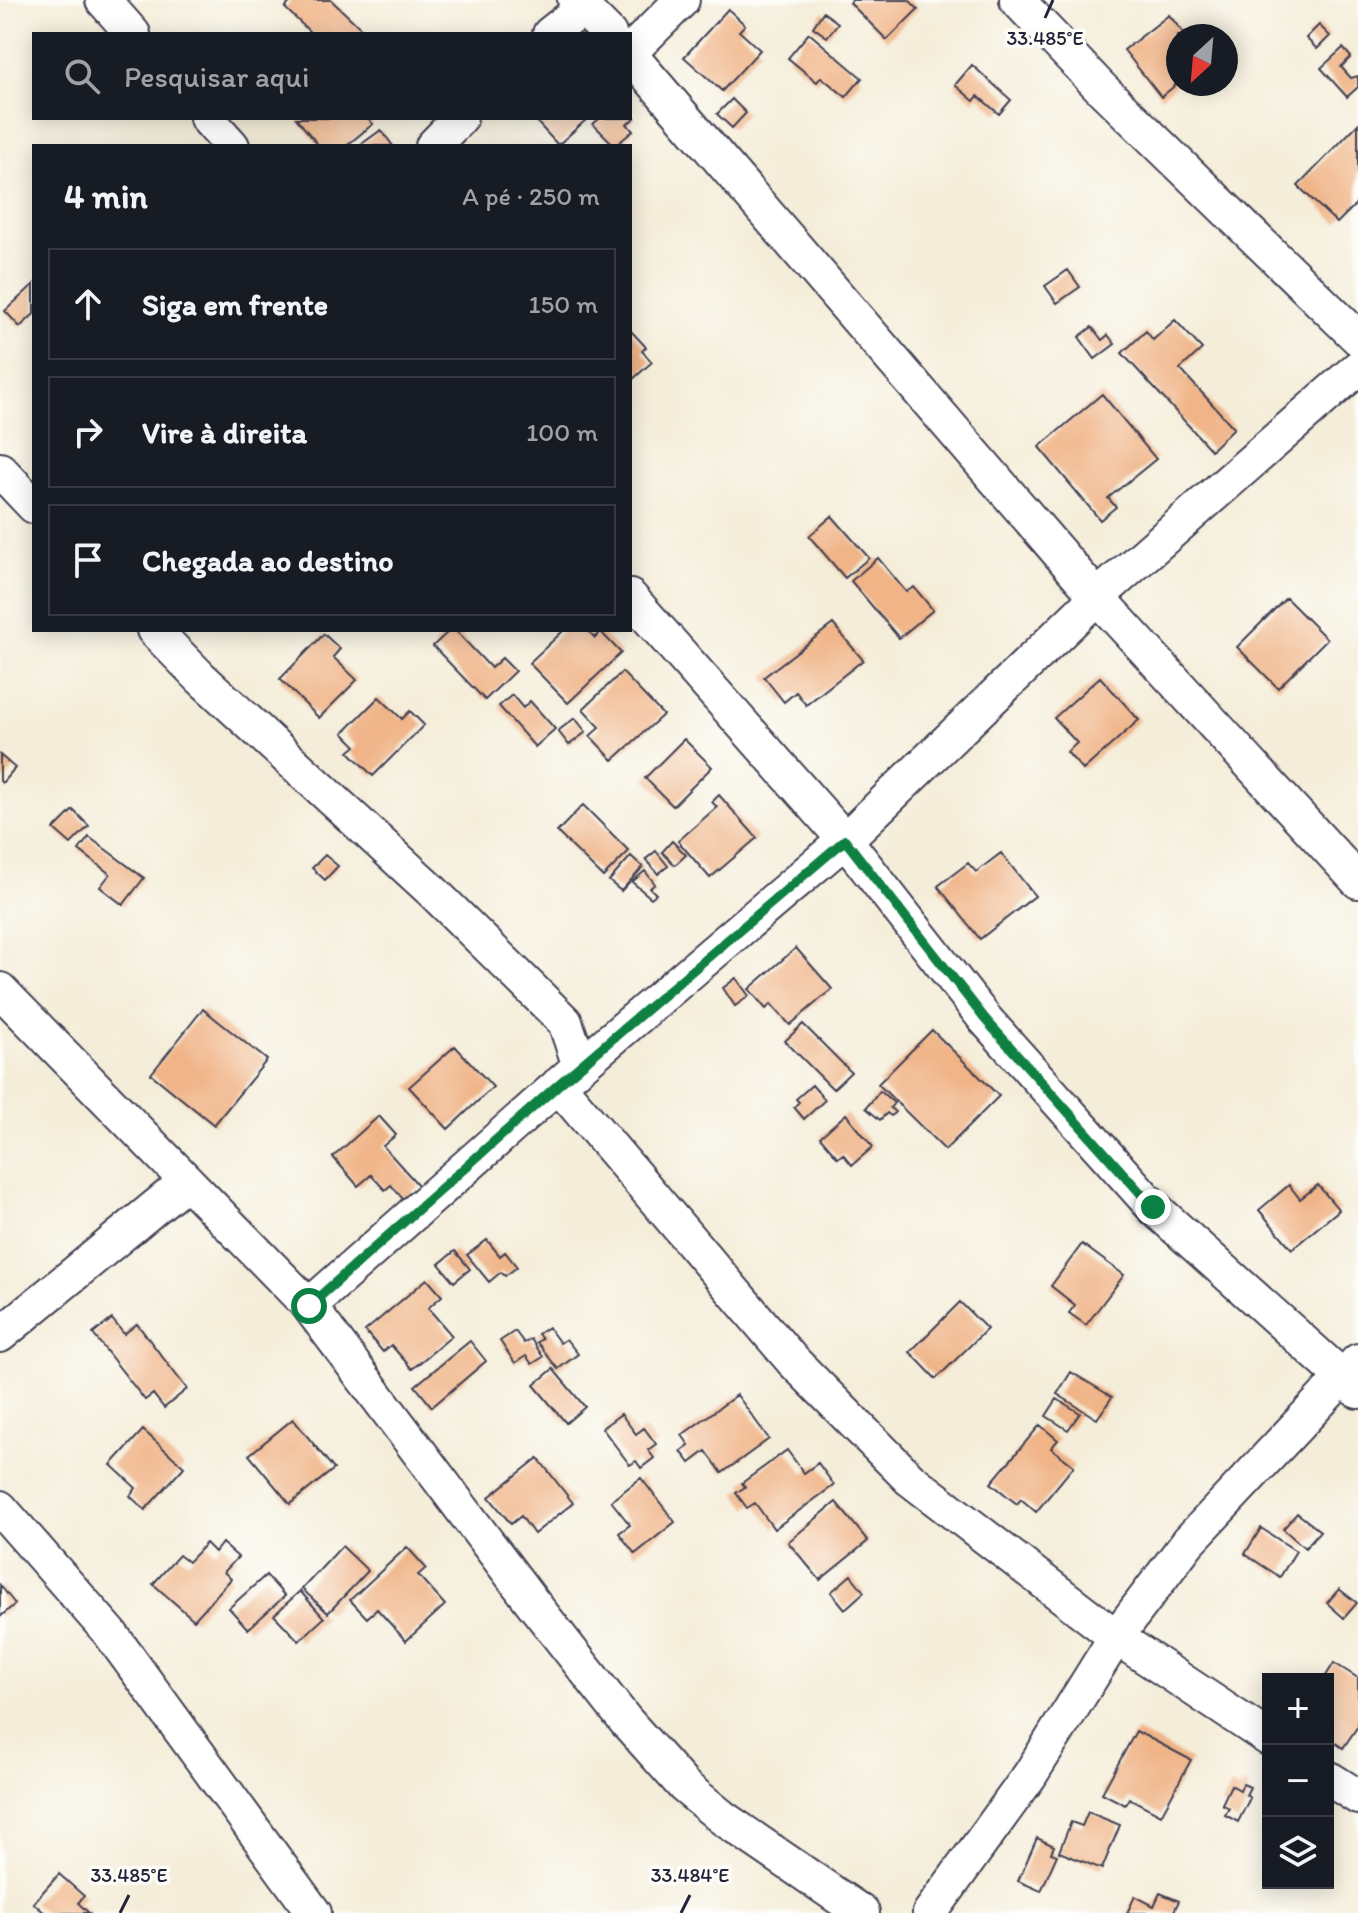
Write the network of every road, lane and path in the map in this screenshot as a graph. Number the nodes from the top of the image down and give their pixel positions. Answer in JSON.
{"nodes":[{"id":1,"x":103,"y":0,"type":"edge"},
{"id":2,"x":682,"y":0,"type":"edge"},
{"id":3,"x":1017,"y":0,"type":"edge"},
{"id":4,"x":579,"y":4,"type":"edge"},
{"id":5,"x":131,"y":32,"type":"edge"},
{"id":6,"x":552,"y":32,"type":"edge"},
{"id":7,"x":607,"y":32,"type":"edge"},
{"id":8,"x":632,"y":51,"type":"edge"},
{"id":9,"x":632,"y":55,"type":"edge"},
{"id":10,"x":209,"y":120,"type":"edge"},
{"id":11,"x":458,"y":120,"type":"edge"},
{"id":12,"x":230,"y":144,"type":"edge"},
{"id":13,"x":435,"y":144,"type":"edge"},
{"id":14,"x":1358,"y":338,"type":"edge"},
{"id":15,"x":1358,"y":368,"type":"edge"},
{"id":16,"x":0,"y":470,"type":"edge"},
{"id":17,"x":32,"y":504,"type":"edge"},
{"id":18,"x":1097,"y":597,"type":"junction"},
{"id":19,"x":632,"y":599,"type":"edge"},
{"id":20,"x":156,"y":632,"type":"edge"},
{"id":21,"x":845,"y":840,"type":"junction"},
{"id":22,"x":1358,"y":881,"type":"edge"},
{"id":23,"x":0,"y":990,"type":"edge"},
{"id":24,"x":565,"y":1022,"type":"junction"},
{"id":25,"x":619,"y":1033,"type":"junction"},
{"id":26,"x":569,"y":1075,"type":"junction"},
{"id":27,"x":187,"y":1181,"type":"junction"},
{"id":28,"x":309,"y":1306,"type":"junction"},
{"id":29,"x":0,"y":1335,"type":"edge"},
{"id":30,"x":1352,"y":1377,"type":"edge"},
{"id":31,"x":0,"y":1508,"type":"edge"},
{"id":32,"x":1116,"y":1637,"type":"junction"},
{"id":33,"x":1262,"y":1734,"type":"edge"},
{"id":34,"x":1334,"y":1782,"type":"edge"},
{"id":35,"x":1358,"y":1797,"type":"edge"},
{"id":36,"x":314,"y":1913,"type":"edge"},
{"id":37,"x":862,"y":1913,"type":"edge"},
{"id":38,"x":930,"y":1913,"type":"edge"}],
"edges":[{"from":1,"to":5,"type":"street"},
{"from":2,"to":8,"type":"street"},
{"from":3,"to":14,"type":"street"},
{"from":4,"to":6,"type":"street"},
{"from":4,"to":7,"type":"street"},
{"from":9,"to":18,"type":"street"},
{"from":10,"to":12,"type":"street"},
{"from":11,"to":13,"type":"street"},
{"from":15,"to":18,"type":"street"},
{"from":16,"to":17,"type":"street"},
{"from":18,"to":21,"type":"street"},
{"from":18,"to":22,"type":"street"},
{"from":19,"to":21,"type":"street"},
{"from":20,"to":24,"type":"street"},
{"from":21,"to":25,"type":"street"},
{"from":21,"to":30,"type":"street"},
{"from":23,"to":27,"type":"street"},
{"from":24,"to":25,"type":"street"},
{"from":24,"to":26,"type":"street"},
{"from":25,"to":26,"type":"street"},
{"from":26,"to":28,"type":"street"},
{"from":26,"to":32,"type":"street"},
{"from":27,"to":28,"type":"street"},
{"from":27,"to":29,"type":"street"},
{"from":28,"to":37,"type":"street"},
{"from":30,"to":32,"type":"street"},
{"from":31,"to":36,"type":"street"},
{"from":32,"to":33,"type":"street"},
{"from":32,"to":38,"type":"street"},
{"from":34,"to":35,"type":"street"}]}
